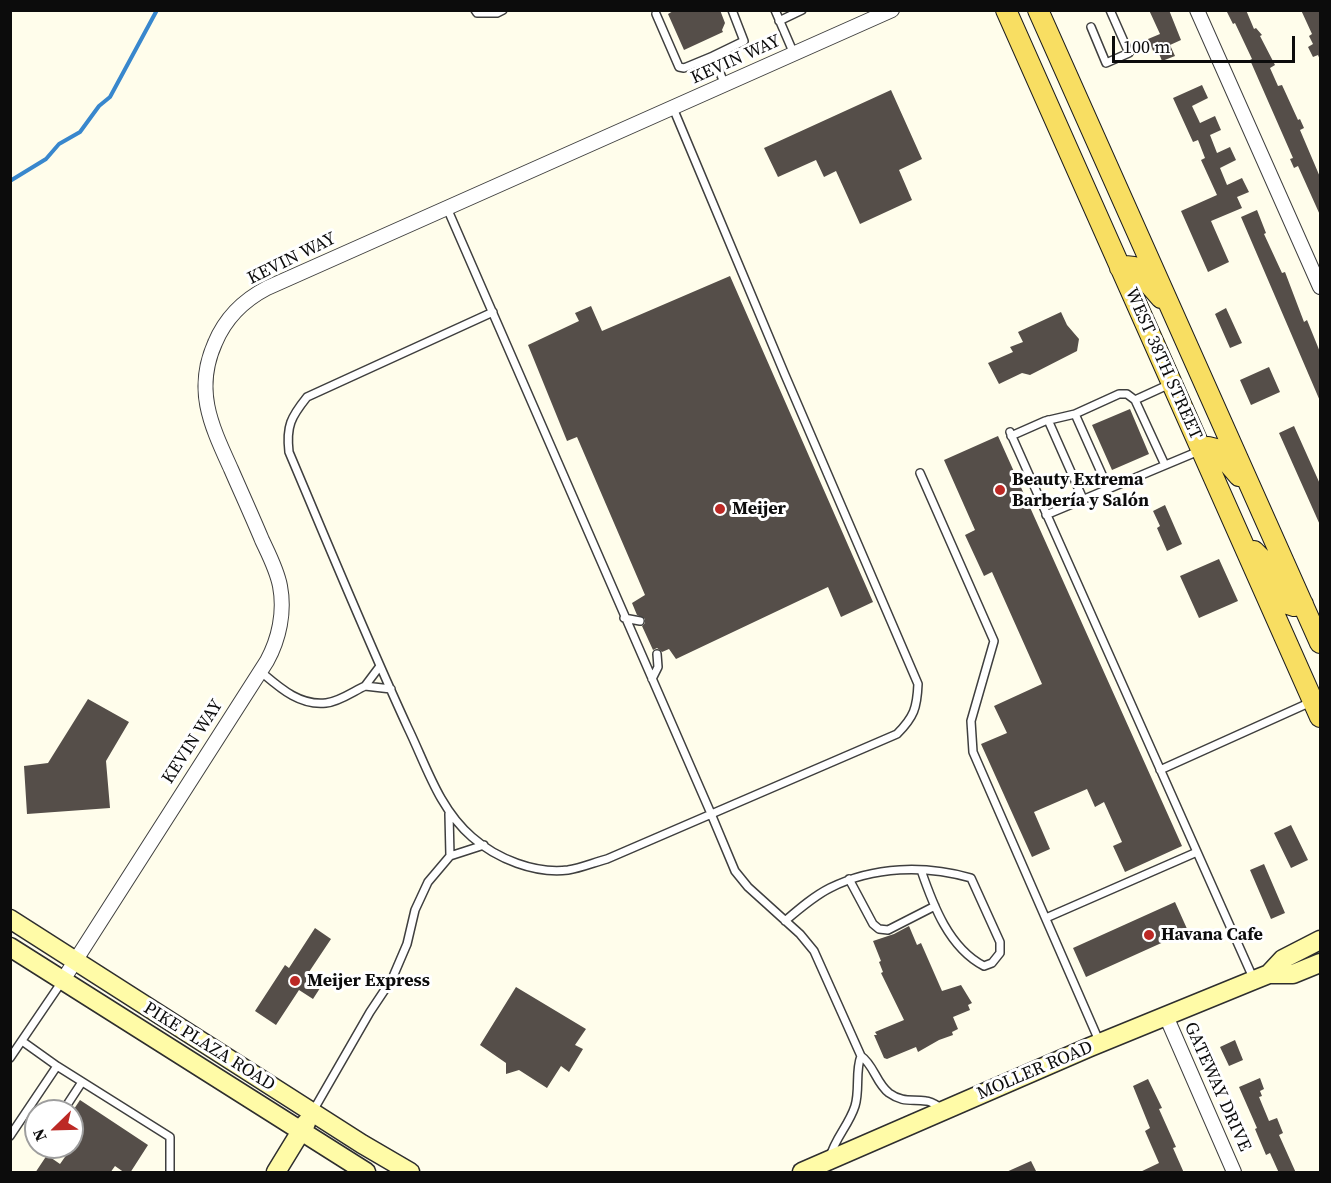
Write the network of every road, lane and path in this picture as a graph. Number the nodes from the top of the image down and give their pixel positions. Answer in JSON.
{"nodes":[{"id":1,"x":475,"y":10,"type":"edge"},
{"id":2,"x":503,"y":10,"type":"edge"},
{"id":3,"x":732,"y":10,"type":"edge"},
{"id":4,"x":775,"y":10,"type":"edge"},
{"id":5,"x":802,"y":10,"type":"edge"},
{"id":6,"x":892,"y":10,"type":"edge"},
{"id":7,"x":1005,"y":10,"type":"edge"},
{"id":8,"x":1038,"y":10,"type":"edge"},
{"id":9,"x":1110,"y":10,"type":"edge"},
{"id":10,"x":1197,"y":10,"type":"edge"},
{"id":11,"x":656,"y":14,"type":"dead end"},
{"id":12,"x":779,"y":21,"type":"junction"},
{"id":13,"x":1091,"y":27,"type":"dead end"},
{"id":14,"x":794,"y":54,"type":"junction"},
{"id":15,"x":712,"y":56,"type":"junction"},
{"id":16,"x":725,"y":85,"type":"junction"},
{"id":17,"x":673,"y":108,"type":"junction"},
{"id":18,"x":447,"y":208,"type":"junction"},
{"id":19,"x":1120,"y":268,"type":"junction"},
{"id":20,"x":1320,"y":287,"type":"edge"},
{"id":21,"x":1169,"y":306,"type":"junction"},
{"id":22,"x":493,"y":312,"type":"junction"},
{"id":23,"x":1172,"y":383,"type":"junction"},
{"id":24,"x":1136,"y":400,"type":"junction"},
{"id":25,"x":1075,"y":414,"type":"junction"},
{"id":26,"x":1048,"y":420,"type":"junction"},
{"id":27,"x":1202,"y":450,"type":"junction"},
{"id":28,"x":1165,"y":465,"type":"junction"},
{"id":29,"x":920,"y":472,"type":"dead end"},
{"id":30,"x":1108,"y":488,"type":"junction"},
{"id":31,"x":1254,"y":494,"type":"junction"},
{"id":32,"x":1083,"y":499,"type":"junction"},
{"id":33,"x":1046,"y":515,"type":"junction"},
{"id":34,"x":1241,"y":539,"type":"junction"},
{"id":35,"x":1303,"y":604,"type":"junction"},
{"id":36,"x":624,"y":618,"type":"junction"},
{"id":37,"x":640,"y":621,"type":"dead end"},
{"id":38,"x":1320,"y":643,"type":"edge"},
{"id":39,"x":657,"y":654,"type":"dead end"},
{"id":40,"x":380,"y":666,"type":"junction"},
{"id":41,"x":260,"y":671,"type":"junction"},
{"id":42,"x":652,"y":679,"type":"junction"},
{"id":43,"x":365,"y":686,"type":"junction"},
{"id":44,"x":391,"y":689,"type":"junction"},
{"id":45,"x":1317,"y":709,"type":"edge"},
{"id":46,"x":1161,"y":770,"type":"junction"},
{"id":47,"x":449,"y":814,"type":"junction"},
{"id":48,"x":711,"y":815,"type":"junction"},
{"id":49,"x":483,"y":845,"type":"junction"},
{"id":50,"x":1197,"y":852,"type":"junction"},
{"id":51,"x":450,"y":856,"type":"junction"},
{"id":52,"x":921,"y":870,"type":"junction"},
{"id":53,"x":849,"y":879,"type":"junction"},
{"id":54,"x":935,"y":906,"type":"junction"},
{"id":55,"x":1046,"y":918,"type":"junction"},
{"id":56,"x":10,"y":919,"type":"edge"},
{"id":57,"x":785,"y":921,"type":"junction"},
{"id":58,"x":1320,"y":940,"type":"edge"},
{"id":59,"x":10,"y":947,"type":"edge"},
{"id":60,"x":75,"y":961,"type":"junction"},
{"id":61,"x":1320,"y":963,"type":"edge"},
{"id":62,"x":1262,"y":977,"type":"junction"},
{"id":63,"x":63,"y":980,"type":"junction"},
{"id":64,"x":1166,"y":1016,"type":"junction"},
{"id":65,"x":22,"y":1041,"type":"junction"},
{"id":66,"x":1100,"y":1043,"type":"junction"},
{"id":67,"x":12,"y":1054,"type":"edge"},
{"id":68,"x":861,"y":1056,"type":"junction"},
{"id":69,"x":57,"y":1066,"type":"junction"},
{"id":70,"x":82,"y":1082,"type":"junction"},
{"id":71,"x":71,"y":1099,"type":"edge"},
{"id":72,"x":945,"y":1110,"type":"junction"},
{"id":73,"x":312,"y":1112,"type":"junction"},
{"id":74,"x":300,"y":1132,"type":"junction"},
{"id":75,"x":10,"y":1136,"type":"edge"},
{"id":76,"x":829,"y":1161,"type":"junction"},
{"id":77,"x":170,"y":1173,"type":"edge"},
{"id":78,"x":276,"y":1173,"type":"edge"},
{"id":79,"x":366,"y":1173,"type":"edge"},
{"id":80,"x":410,"y":1173,"type":"edge"},
{"id":81,"x":802,"y":1173,"type":"edge"},
{"id":82,"x":1234,"y":1173,"type":"edge"}],
"edges":[{"from":1,"to":2,"type":"lane"},
{"from":3,"to":15,"type":"lane"},
{"from":4,"to":12,"type":"lane"},
{"from":5,"to":12,"type":"lane"},
{"from":6,"to":14,"type":"street","name":"KEVIN WAY"},
{"from":7,"to":19,"type":"main road","name":"WEST 38TH STREET"},
{"from":8,"to":21,"type":"main road","name":"WEST 38TH STREET"},
{"from":9,"to":13,"type":"lane"},
{"from":10,"to":20,"type":"street"},
{"from":11,"to":15,"type":"lane"},
{"from":12,"to":14,"type":"lane"},
{"from":14,"to":16,"type":"street","name":"KEVIN WAY"},
{"from":15,"to":16,"type":"lane"},
{"from":16,"to":17,"type":"street","name":"KEVIN WAY"},
{"from":17,"to":18,"type":"street","name":"KEVIN WAY"},
{"from":17,"to":48,"type":"lane"},
{"from":18,"to":22,"type":"lane"},
{"from":18,"to":41,"type":"street","name":"KEVIN WAY"},
{"from":19,"to":21,"type":"main road"},
{"from":19,"to":23,"type":"main road","name":"WEST 38TH STREET"},
{"from":21,"to":31,"type":"main road","name":"WEST 38TH STREET"},
{"from":22,"to":36,"type":"lane"},
{"from":22,"to":40,"type":"lane"},
{"from":23,"to":24,"type":"lane"},
{"from":23,"to":27,"type":"main road","name":"WEST 38TH STREET"},
{"from":24,"to":25,"type":"lane"},
{"from":24,"to":28,"type":"lane"},
{"from":25,"to":26,"type":"lane"},
{"from":25,"to":30,"type":"lane"},
{"from":26,"to":32,"type":"lane"},
{"from":26,"to":33,"type":"lane"},
{"from":27,"to":28,"type":"lane"},
{"from":27,"to":31,"type":"main road"},
{"from":27,"to":34,"type":"main road","name":"WEST 38TH STREET"},
{"from":28,"to":30,"type":"lane"},
{"from":29,"to":55,"type":"lane"},
{"from":30,"to":32,"type":"lane"},
{"from":31,"to":35,"type":"main road","name":"WEST 38TH STREET"},
{"from":32,"to":33,"type":"lane"},
{"from":33,"to":46,"type":"lane"},
{"from":34,"to":35,"type":"main road"},
{"from":34,"to":45,"type":"main road","name":"WEST 38TH STREET"},
{"from":35,"to":38,"type":"main road","name":"WEST 38TH STREET"},
{"from":36,"to":37,"type":"lane"},
{"from":36,"to":42,"type":"lane"},
{"from":39,"to":42,"type":"lane"},
{"from":40,"to":43,"type":"lane"},
{"from":40,"to":44,"type":"lane"},
{"from":41,"to":43,"type":"lane"},
{"from":41,"to":60,"type":"street","name":"KEVIN WAY"},
{"from":42,"to":48,"type":"lane"},
{"from":43,"to":44,"type":"lane"},
{"from":44,"to":47,"type":"lane"},
{"from":45,"to":46,"type":"lane"},
{"from":46,"to":50,"type":"lane"},
{"from":47,"to":49,"type":"lane"},
{"from":47,"to":51,"type":"lane"},
{"from":48,"to":49,"type":"lane"},
{"from":48,"to":57,"type":"lane"},
{"from":49,"to":51,"type":"lane"},
{"from":50,"to":55,"type":"lane"},
{"from":50,"to":62,"type":"lane"},
{"from":51,"to":73,"type":"lane"},
{"from":52,"to":53,"type":"lane"},
{"from":52,"to":54,"type":"lane"},
{"from":52,"to":54,"type":"lane"},
{"from":53,"to":54,"type":"lane"},
{"from":53,"to":57,"type":"lane"},
{"from":55,"to":66,"type":"lane"},
{"from":56,"to":60,"type":"main road","name":"PIKE PLAZA ROAD"},
{"from":57,"to":68,"type":"lane"},
{"from":58,"to":62,"type":"main road","name":"MOLLER ROAD"},
{"from":59,"to":63,"type":"main road","name":"PIKE PLAZA ROAD"},
{"from":60,"to":63,"type":"street","name":"KEVIN WAY"},
{"from":60,"to":73,"type":"main road","name":"PIKE PLAZA ROAD"},
{"from":61,"to":62,"type":"main road","name":"MOLLER ROAD"},
{"from":62,"to":64,"type":"main road","name":"MOLLER ROAD"},
{"from":63,"to":65,"type":"lane"},
{"from":63,"to":74,"type":"main road","name":"PIKE PLAZA ROAD"},
{"from":64,"to":66,"type":"main road","name":"MOLLER ROAD"},
{"from":64,"to":82,"type":"street","name":"GATEWAY DRIVE"},
{"from":65,"to":67,"type":"lane"},
{"from":65,"to":69,"type":"lane"},
{"from":66,"to":72,"type":"main road","name":"MOLLER ROAD"},
{"from":68,"to":72,"type":"lane"},
{"from":68,"to":76,"type":"lane"},
{"from":69,"to":70,"type":"lane"},
{"from":69,"to":75,"type":"lane"},
{"from":70,"to":71,"type":"lane"},
{"from":70,"to":77,"type":"lane"},
{"from":72,"to":76,"type":"main road","name":"MOLLER ROAD"},
{"from":73,"to":74,"type":"main road"},
{"from":73,"to":80,"type":"main road","name":"PIKE PLAZA ROAD"},
{"from":74,"to":78,"type":"main road"},
{"from":74,"to":79,"type":"main road","name":"PIKE PLAZA ROAD"},
{"from":76,"to":81,"type":"main road","name":"MOLLER ROAD"}]}
